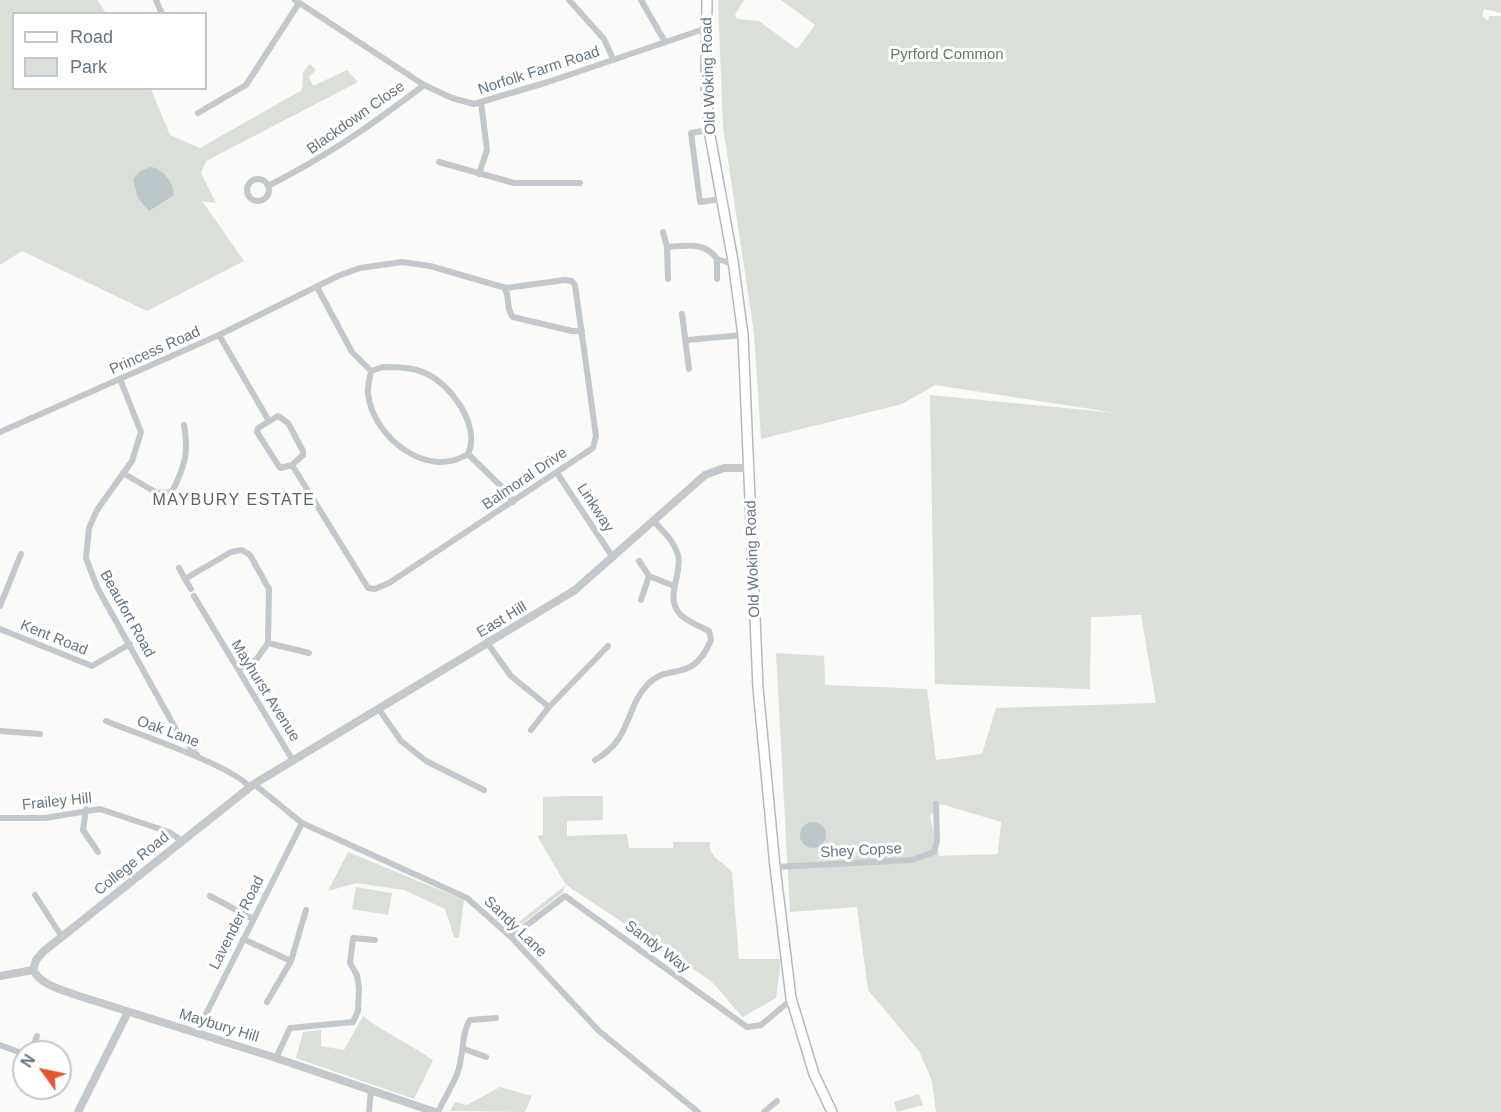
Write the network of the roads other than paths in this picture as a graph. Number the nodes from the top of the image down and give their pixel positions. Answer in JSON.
{"nodes":[{"id":1,"x":569,"y":0,"type":"edge"},
{"id":2,"x":641,"y":0,"type":"edge"},
{"id":3,"x":707,"y":0,"type":"edge"},
{"id":4,"x":297,"y":2,"type":"edge"},
{"id":5,"x":707,"y":28,"type":"junction"},
{"id":6,"x":665,"y":42,"type":"junction"},
{"id":7,"x":613,"y":59,"type":"junction"},
{"id":8,"x":424,"y":85,"type":"junction"},
{"id":9,"x":481,"y":102,"type":"junction"},
{"id":10,"x":198,"y":114,"type":"dead end"},
{"id":11,"x":709,"y":130,"type":"junction"},
{"id":12,"x":439,"y":162,"type":"dead end"},
{"id":13,"x":479,"y":174,"type":"junction"},
{"id":14,"x":580,"y":183,"type":"dead end"},
{"id":15,"x":268,"y":186,"type":"dead end"},
{"id":16,"x":721,"y":199,"type":"junction"},
{"id":17,"x":663,"y":232,"type":"dead end"},
{"id":18,"x":667,"y":246,"type":"junction"},
{"id":19,"x":717,"y":259,"type":"junction"},
{"id":20,"x":733,"y":261,"type":"junction"},
{"id":21,"x":668,"y":279,"type":"dead end"},
{"id":22,"x":717,"y":279,"type":"dead end"},
{"id":23,"x":317,"y":287,"type":"junction"},
{"id":24,"x":504,"y":288,"type":"junction"},
{"id":25,"x":682,"y":314,"type":"dead end"},
{"id":26,"x":582,"y":331,"type":"junction"},
{"id":27,"x":743,"y":334,"type":"junction"},
{"id":28,"x":219,"y":335,"type":"junction"},
{"id":29,"x":687,"y":340,"type":"junction"},
{"id":30,"x":688,"y":369,"type":"dead end"},
{"id":31,"x":371,"y":371,"type":"junction"},
{"id":32,"x":120,"y":380,"type":"junction"},
{"id":33,"x":269,"y":421,"type":"junction"},
{"id":34,"x":184,"y":425,"type":"dead end"},
{"id":35,"x":0,"y":432,"type":"edge"},
{"id":36,"x":468,"y":454,"type":"junction"},
{"id":37,"x":292,"y":465,"type":"junction"},
{"id":38,"x":750,"y":468,"type":"junction"},
{"id":39,"x":123,"y":473,"type":"junction"},
{"id":40,"x":557,"y":473,"type":"junction"},
{"id":41,"x":513,"y":502,"type":"junction"},
{"id":42,"x":653,"y":520,"type":"junction"},
{"id":43,"x":21,"y":554,"type":"dead end"},
{"id":44,"x":612,"y":556,"type":"junction"},
{"id":45,"x":639,"y":561,"type":"dead end"},
{"id":46,"x":179,"y":568,"type":"dead end"},
{"id":47,"x":649,"y":576,"type":"junction"},
{"id":48,"x":185,"y":579,"type":"junction"},
{"id":49,"x":674,"y":586,"type":"junction"},
{"id":50,"x":191,"y":589,"type":"dead end"},
{"id":51,"x":194,"y":596,"type":"dead end"},
{"id":52,"x":641,"y":600,"type":"dead end"},
{"id":53,"x":0,"y":606,"type":"edge"},
{"id":54,"x":0,"y":629,"type":"edge"},
{"id":55,"x":268,"y":643,"type":"junction"},
{"id":56,"x":130,"y":644,"type":"junction"},
{"id":57,"x":488,"y":644,"type":"junction"},
{"id":58,"x":608,"y":646,"type":"dead end"},
{"id":59,"x":309,"y":653,"type":"dead end"},
{"id":60,"x":239,"y":669,"type":"junction"},
{"id":61,"x":549,"y":707,"type":"junction"},
{"id":62,"x":378,"y":708,"type":"junction"},
{"id":63,"x":106,"y":721,"type":"dead end"},
{"id":64,"x":531,"y":730,"type":"dead end"},
{"id":65,"x":0,"y":731,"type":"edge"},
{"id":66,"x":40,"y":734,"type":"dead end"},
{"id":67,"x":197,"y":755,"type":"junction"},
{"id":68,"x":292,"y":759,"type":"junction"},
{"id":69,"x":596,"y":760,"type":"dead end"},
{"id":70,"x":252,"y":786,"type":"junction"},
{"id":71,"x":484,"y":790,"type":"dead end"},
{"id":72,"x":936,"y":804,"type":"dead end"},
{"id":73,"x":86,"y":809,"type":"junction"},
{"id":74,"x":0,"y":818,"type":"edge"},
{"id":75,"x":302,"y":823,"type":"junction"},
{"id":76,"x":182,"y":841,"type":"junction"},
{"id":77,"x":98,"y":852,"type":"dead end"},
{"id":78,"x":775,"y":867,"type":"junction"},
{"id":79,"x":35,"y":895,"type":"dead end"},
{"id":80,"x":210,"y":896,"type":"dead end"},
{"id":81,"x":306,"y":910,"type":"dead end"},
{"id":82,"x":253,"y":919,"type":"junction"},
{"id":83,"x":62,"y":937,"type":"junction"},
{"id":84,"x":510,"y":937,"type":"junction"},
{"id":85,"x":243,"y":939,"type":"junction"},
{"id":86,"x":375,"y":940,"type":"dead end"},
{"id":87,"x":291,"y":961,"type":"junction"},
{"id":88,"x":33,"y":970,"type":"junction"},
{"id":89,"x":0,"y":976,"type":"edge"},
{"id":90,"x":791,"y":1000,"type":"junction"},
{"id":91,"x":267,"y":1002,"type":"dead end"},
{"id":92,"x":128,"y":1012,"type":"junction"},
{"id":93,"x":495,"y":1018,"type":"dead end"},
{"id":94,"x":196,"y":1034,"type":"junction"},
{"id":95,"x":37,"y":1036,"type":"dead end"},
{"id":96,"x":36,"y":1040,"type":"edge"},
{"id":97,"x":464,"y":1049,"type":"junction"},
{"id":98,"x":486,"y":1057,"type":"dead end"},
{"id":99,"x":276,"y":1058,"type":"junction"},
{"id":100,"x":371,"y":1090,"type":"junction"},
{"id":101,"x":777,"y":1101,"type":"dead end"},
{"id":102,"x":78,"y":1112,"type":"edge"},
{"id":103,"x":369,"y":1112,"type":"edge"},
{"id":104,"x":436,"y":1112,"type":"edge"},
{"id":105,"x":698,"y":1112,"type":"edge"},
{"id":106,"x":764,"y":1112,"type":"edge"},
{"id":107,"x":832,"y":1112,"type":"edge"}],
"edges":[{"from":1,"to":7,"type":"street"},
{"from":2,"to":6,"type":"street"},
{"from":3,"to":5,"type":"main road","name":"Old Woking Road"},
{"from":4,"to":8,"type":"street","name":"Norfolk Farm Road"},
{"from":4,"to":10,"type":"street"},
{"from":5,"to":6,"type":"street","name":"Norfolk Farm Road"},
{"from":5,"to":11,"type":"main road","name":"Old Woking Road"},
{"from":6,"to":7,"type":"street","name":"Norfolk Farm Road"},
{"from":7,"to":9,"type":"street","name":"Norfolk Farm Road"},
{"from":8,"to":9,"type":"street","name":"Norfolk Farm Road"},
{"from":8,"to":15,"type":"street","name":"Blackdown Close"},
{"from":9,"to":13,"type":"street"},
{"from":11,"to":16,"type":"main road","name":"Old Woking Road"},
{"from":11,"to":16,"type":"street"},
{"from":12,"to":13,"type":"street"},
{"from":13,"to":14,"type":"street"},
{"from":16,"to":20,"type":"main road","name":"Old Woking Road"},
{"from":17,"to":18,"type":"street"},
{"from":18,"to":19,"type":"street"},
{"from":18,"to":21,"type":"street"},
{"from":19,"to":20,"type":"street"},
{"from":19,"to":22,"type":"street"},
{"from":20,"to":27,"type":"main road","name":"Old Woking Road"},
{"from":23,"to":24,"type":"street","name":"Balmoral Drive"},
{"from":23,"to":28,"type":"street","name":"Princess Road"},
{"from":23,"to":31,"type":"street"},
{"from":24,"to":26,"type":"street"},
{"from":24,"to":26,"type":"street","name":"Balmoral Drive"},
{"from":25,"to":29,"type":"street"},
{"from":26,"to":40,"type":"street","name":"Balmoral Drive"},
{"from":27,"to":29,"type":"street"},
{"from":27,"to":38,"type":"main road","name":"Old Woking Road"},
{"from":28,"to":32,"type":"street","name":"Princess Road"},
{"from":28,"to":33,"type":"street"},
{"from":29,"to":30,"type":"street"},
{"from":31,"to":36,"type":"street"},
{"from":31,"to":36,"type":"street"},
{"from":32,"to":35,"type":"street","name":"Princess Road"},
{"from":32,"to":39,"type":"street","name":"Beaufort Road"},
{"from":33,"to":37,"type":"street"},
{"from":33,"to":37,"type":"street"},
{"from":34,"to":39,"type":"street"},
{"from":36,"to":41,"type":"street"},
{"from":37,"to":41,"type":"street","name":"Balmoral Drive"},
{"from":38,"to":42,"type":"street","name":"East Hill"},
{"from":38,"to":78,"type":"main road","name":"Old Woking Road"},
{"from":39,"to":56,"type":"street","name":"Beaufort Road"},
{"from":40,"to":41,"type":"street","name":"Balmoral Drive"},
{"from":40,"to":44,"type":"street","name":"Linkway"},
{"from":42,"to":44,"type":"street","name":"East Hill"},
{"from":42,"to":49,"type":"street"},
{"from":43,"to":53,"type":"street"},
{"from":44,"to":57,"type":"street","name":"East Hill"},
{"from":45,"to":47,"type":"street"},
{"from":46,"to":48,"type":"street"},
{"from":47,"to":49,"type":"street"},
{"from":47,"to":52,"type":"street"},
{"from":48,"to":50,"type":"street"},
{"from":48,"to":55,"type":"street"},
{"from":49,"to":69,"type":"street"},
{"from":51,"to":60,"type":"street","name":"Mayhurst Avenue"},
{"from":54,"to":56,"type":"street","name":"Kent Road"},
{"from":55,"to":59,"type":"street"},
{"from":55,"to":60,"type":"street"},
{"from":56,"to":67,"type":"street","name":"Beaufort Road"},
{"from":57,"to":61,"type":"street"},
{"from":57,"to":62,"type":"street","name":"East Hill"},
{"from":58,"to":61,"type":"street"},
{"from":60,"to":68,"type":"street","name":"Mayhurst Avenue"},
{"from":61,"to":64,"type":"street"},
{"from":62,"to":68,"type":"street","name":"East Hill"},
{"from":62,"to":71,"type":"street"},
{"from":63,"to":67,"type":"street","name":"Oak Lane"},
{"from":65,"to":66,"type":"street"},
{"from":67,"to":70,"type":"street","name":"Oak Lane"},
{"from":68,"to":70,"type":"street","name":"East Hill"},
{"from":70,"to":75,"type":"street","name":"Sandy Lane"},
{"from":70,"to":76,"type":"street","name":"College Road"},
{"from":72,"to":78,"type":"street","name":"Shey Copse"},
{"from":73,"to":74,"type":"street","name":"Frailey Hill"},
{"from":73,"to":76,"type":"street","name":"Frailey Hill"},
{"from":73,"to":77,"type":"street"},
{"from":75,"to":82,"type":"street","name":"Lavender Road"},
{"from":75,"to":84,"type":"street","name":"Sandy Lane"},
{"from":76,"to":83,"type":"street","name":"College Road"},
{"from":78,"to":90,"type":"main road","name":"Old Woking Road"},
{"from":79,"to":83,"type":"street"},
{"from":80,"to":82,"type":"street"},
{"from":81,"to":87,"type":"street"},
{"from":82,"to":85,"type":"street","name":"Lavender Road"},
{"from":83,"to":88,"type":"street","name":"College Road"},
{"from":84,"to":90,"type":"street","name":"Sandy Way"},
{"from":84,"to":105,"type":"street","name":"Sandy Lane"},
{"from":85,"to":87,"type":"street"},
{"from":85,"to":94,"type":"street","name":"Lavender Road"},
{"from":86,"to":99,"type":"street"},
{"from":87,"to":91,"type":"street"},
{"from":88,"to":89,"type":"street"},
{"from":88,"to":92,"type":"street","name":"Maybury Hill"},
{"from":90,"to":107,"type":"main road","name":"Old Woking Road"},
{"from":92,"to":94,"type":"street","name":"Maybury Hill"},
{"from":92,"to":102,"type":"street"},
{"from":93,"to":97,"type":"street"},
{"from":94,"to":99,"type":"street","name":"Maybury Hill"},
{"from":95,"to":96,"type":"street"},
{"from":97,"to":98,"type":"street"},
{"from":97,"to":104,"type":"street"},
{"from":99,"to":100,"type":"street","name":"Maybury Hill"},
{"from":100,"to":103,"type":"street"},
{"from":100,"to":104,"type":"street","name":"Maybury Hill"},
{"from":101,"to":106,"type":"street"}]}
